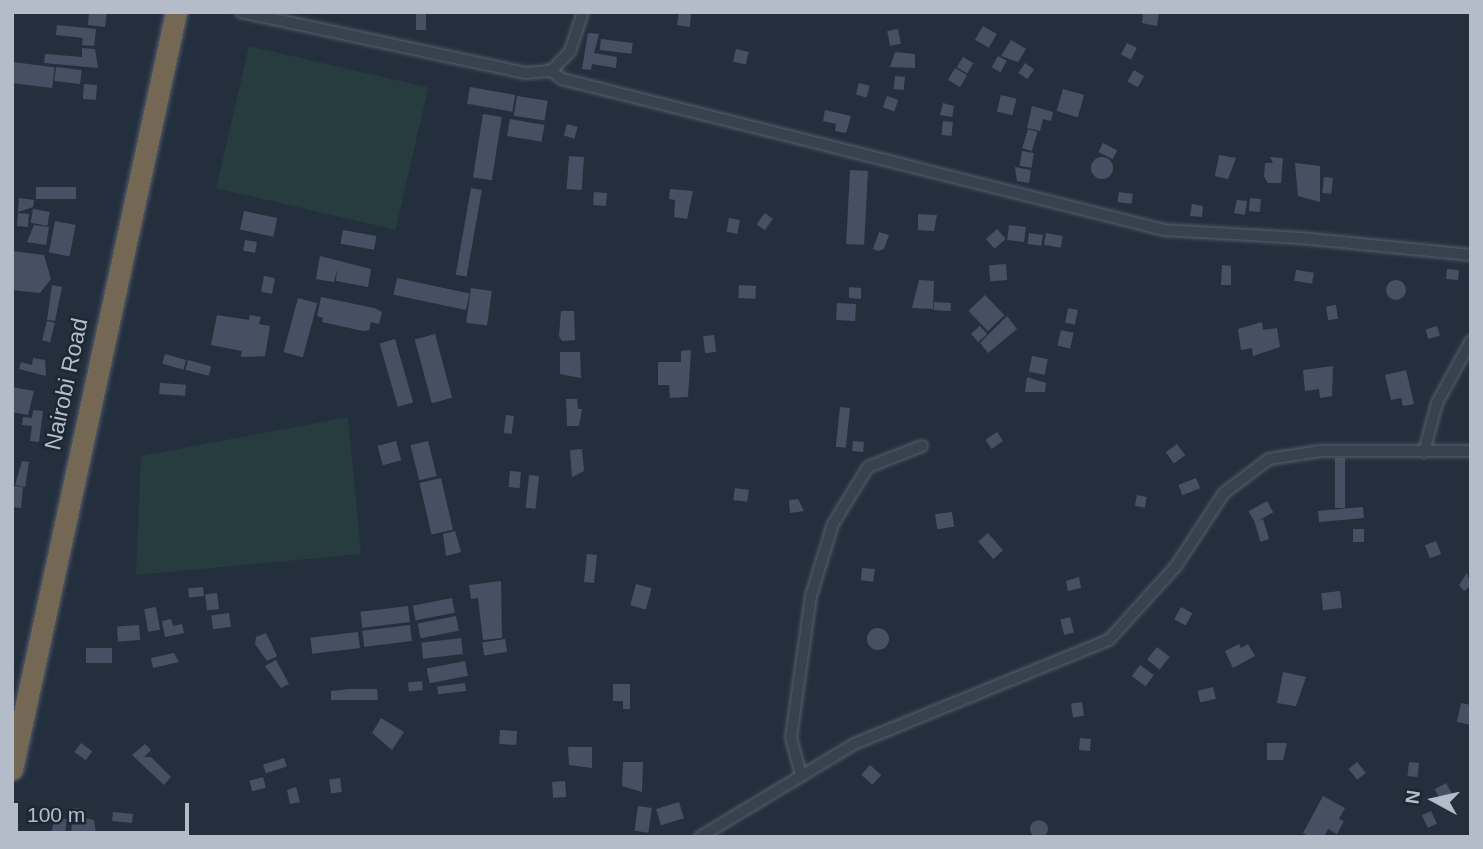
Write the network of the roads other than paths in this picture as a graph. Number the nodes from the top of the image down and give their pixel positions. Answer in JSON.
{"nodes":[{"id":1,"x":176,"y":12,"type":"edge"},
{"id":2,"x":242,"y":12,"type":"edge"},
{"id":3,"x":583,"y":12,"type":"edge"},
{"id":4,"x":551,"y":71,"type":"junction"},
{"id":5,"x":1471,"y":256,"type":"edge"},
{"id":6,"x":1471,"y":341,"type":"edge"},
{"id":7,"x":922,"y":446,"type":"dead end"},
{"id":8,"x":1471,"y":452,"type":"edge"},
{"id":9,"x":1424,"y":453,"type":"junction"},
{"id":10,"x":12,"y":769,"type":"edge"},
{"id":11,"x":801,"y":775,"type":"junction"},
{"id":12,"x":700,"y":837,"type":"edge"}],
"edges":[{"from":1,"to":10,"type":"highway","name":"Nairobi Road"},
{"from":2,"to":4,"type":"street"},
{"from":3,"to":4,"type":"street"},
{"from":4,"to":5,"type":"street"},
{"from":6,"to":9,"type":"street"},
{"from":7,"to":11,"type":"street"},
{"from":8,"to":9,"type":"street"},
{"from":9,"to":11,"type":"street"},
{"from":11,"to":12,"type":"street"}]}
